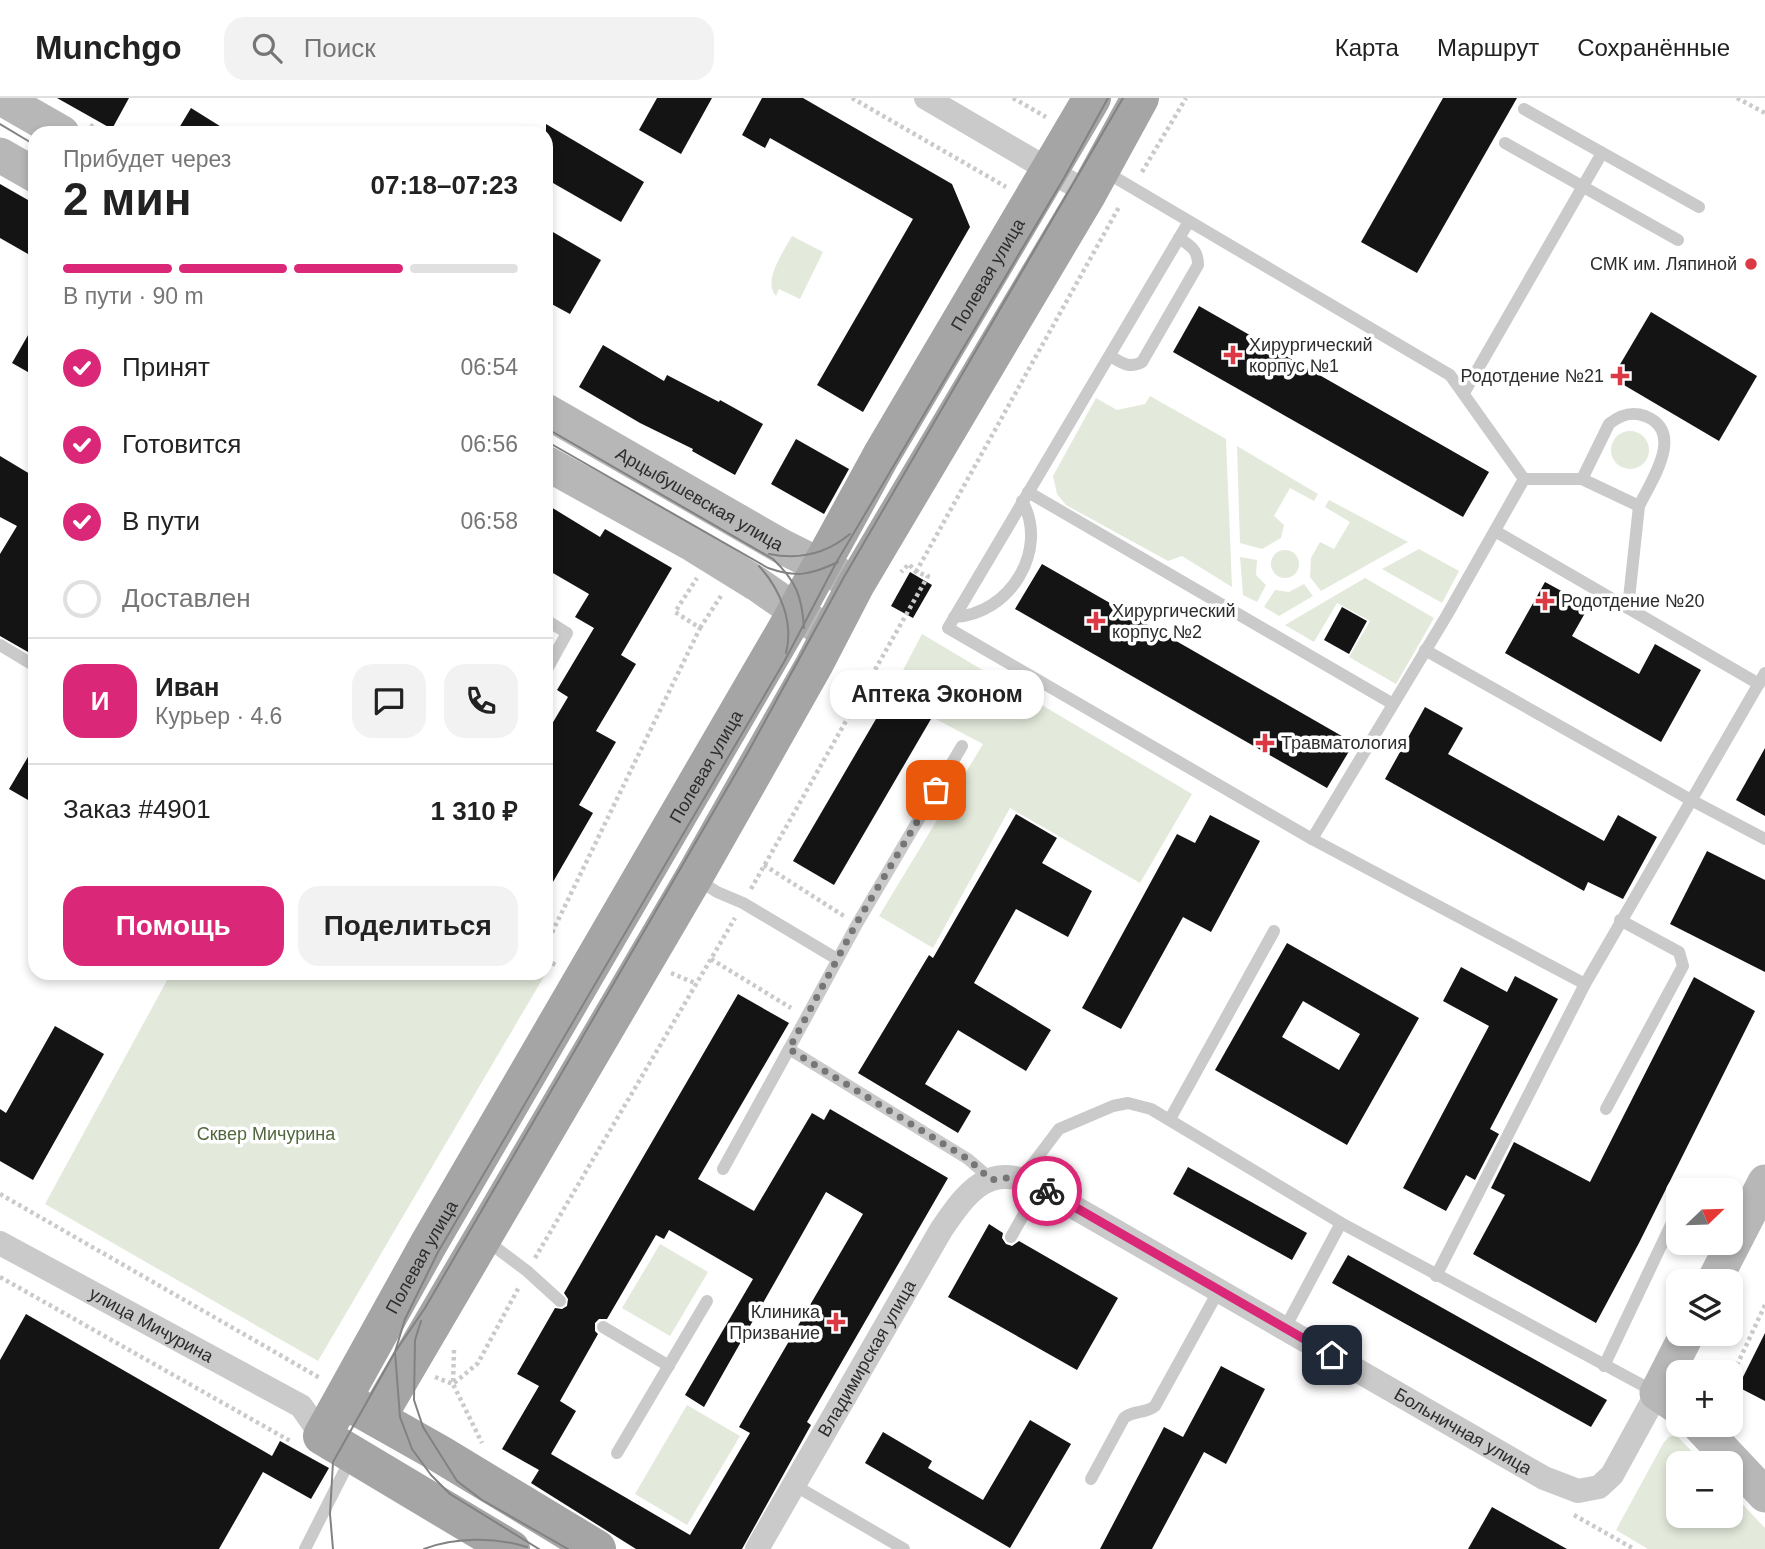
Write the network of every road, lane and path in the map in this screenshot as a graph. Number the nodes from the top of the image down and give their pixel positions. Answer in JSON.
{"nodes":[{"id":1,"x":1,"y":98,"type":"edge"},
{"id":2,"x":852,"y":98,"type":"edge"},
{"id":3,"x":926,"y":98,"type":"edge"},
{"id":4,"x":1013,"y":98,"type":"edge"},
{"id":5,"x":1092,"y":98,"type":"edge"},
{"id":6,"x":1140,"y":98,"type":"edge"},
{"id":7,"x":1186,"y":98,"type":"edge"},
{"id":8,"x":1737,"y":98,"type":"edge"},
{"id":9,"x":1524,"y":109,"type":"dead end"},
{"id":10,"x":1765,"y":113,"type":"edge"},
{"id":11,"x":1057,"y":123,"type":"dead end"},
{"id":12,"x":50,"y":126,"type":"edge"},
{"id":13,"x":1505,"y":143,"type":"dead end"},
{"id":14,"x":1602,"y":153,"type":"junction"},
{"id":15,"x":0,"y":155,"type":"edge"},
{"id":16,"x":1051,"y":170,"type":"junction"},
{"id":17,"x":28,"y":171,"type":"edge"},
{"id":18,"x":1142,"y":172,"type":"dead end"},
{"id":19,"x":1583,"y":187,"type":"junction"},
{"id":20,"x":1008,"y":188,"type":"dead end"},
{"id":21,"x":1103,"y":190,"type":"junction"},
{"id":22,"x":1699,"y":207,"type":"dead end"},
{"id":23,"x":1188,"y":223,"type":"junction"},
{"id":24,"x":1179,"y":238,"type":"junction"},
{"id":25,"x":1678,"y":240,"type":"dead end"},
{"id":26,"x":1110,"y":356,"type":"junction"},
{"id":27,"x":1464,"y":393,"type":"junction"},
{"id":28,"x":553,"y":415,"type":"edge"},
{"id":29,"x":553,"y":467,"type":"edge"},
{"id":30,"x":1582,"y":478,"type":"junction"},
{"id":31,"x":1524,"y":479,"type":"junction"},
{"id":32,"x":1025,"y":496,"type":"junction"},
{"id":33,"x":1639,"y":506,"type":"junction"},
{"id":34,"x":1495,"y":531,"type":"junction"},
{"id":35,"x":821,"y":565,"type":"junction"},
{"id":36,"x":916,"y":572,"type":"dead end"},
{"id":37,"x":928,"y":576,"type":"dead end"},
{"id":38,"x":698,"y":577,"type":"dead end"},
{"id":39,"x":856,"y":584,"type":"junction"},
{"id":40,"x":723,"y":592,"type":"dead end"},
{"id":41,"x":1628,"y":608,"type":"junction"},
{"id":42,"x":795,"y":612,"type":"junction"},
{"id":43,"x":954,"y":617,"type":"junction"},
{"id":44,"x":553,"y":625,"type":"edge"},
{"id":45,"x":700,"y":628,"type":"junction"},
{"id":46,"x":829,"y":635,"type":"junction"},
{"id":47,"x":0,"y":645,"type":"edge"},
{"id":48,"x":1425,"y":650,"type":"junction"},
{"id":49,"x":553,"y":658,"type":"edge"},
{"id":50,"x":28,"y":662,"type":"edge"},
{"id":51,"x":1762,"y":678,"type":"edge"},
{"id":52,"x":1393,"y":704,"type":"junction"},
{"id":53,"x":962,"y":746,"type":"dead end"},
{"id":54,"x":1691,"y":800,"type":"junction"},
{"id":55,"x":1312,"y":839,"type":"junction"},
{"id":56,"x":1765,"y":839,"type":"edge"},
{"id":57,"x":764,"y":865,"type":"junction"},
{"id":58,"x":694,"y":877,"type":"junction"},
{"id":59,"x":743,"y":903,"type":"junction"},
{"id":60,"x":1620,"y":920,"type":"junction"},
{"id":61,"x":856,"y":924,"type":"junction"},
{"id":62,"x":553,"y":931,"type":"edge"},
{"id":63,"x":1274,"y":931,"type":"dead end"},
{"id":64,"x":837,"y":959,"type":"junction"},
{"id":65,"x":712,"y":960,"type":"junction"},
{"id":66,"x":671,"y":972,"type":"dead end"},
{"id":67,"x":697,"y":984,"type":"junction"},
{"id":68,"x":1585,"y":984,"type":"junction"},
{"id":69,"x":806,"y":1017,"type":"junction"},
{"id":70,"x":789,"y":1049,"type":"junction"},
{"id":71,"x":1606,"y":1109,"type":"dead end"},
{"id":72,"x":1170,"y":1119,"type":"junction"},
{"id":73,"x":723,"y":1169,"type":"dead end"},
{"id":74,"x":991,"y":1180,"type":"junction"},
{"id":75,"x":1765,"y":1182,"type":"edge"},
{"id":76,"x":1031,"y":1183,"type":"junction"},
{"id":77,"x":0,"y":1194,"type":"edge"},
{"id":78,"x":1341,"y":1223,"type":"junction"},
{"id":79,"x":1666,"y":1235,"type":"edge"},
{"id":80,"x":1011,"y":1237,"type":"dead end"},
{"id":81,"x":483,"y":1238,"type":"junction"},
{"id":82,"x":0,"y":1243,"type":"edge"},
{"id":83,"x":1720,"y":1269,"type":"edge"},
{"id":84,"x":527,"y":1271,"type":"junction"},
{"id":85,"x":1436,"y":1276,"type":"junction"},
{"id":86,"x":0,"y":1277,"type":"edge"},
{"id":87,"x":1219,"y":1290,"type":"junction"},
{"id":88,"x":560,"y":1301,"type":"dead end"},
{"id":89,"x":707,"y":1301,"type":"dead end"},
{"id":90,"x":1765,"y":1305,"type":"edge"},
{"id":91,"x":603,"y":1327,"type":"dead end"},
{"id":92,"x":1285,"y":1328,"type":"junction"},
{"id":93,"x":1739,"y":1360,"type":"edge"},
{"id":94,"x":669,"y":1366,"type":"junction"},
{"id":95,"x":1604,"y":1366,"type":"junction"},
{"id":96,"x":335,"y":1383,"type":"junction"},
{"id":97,"x":453,"y":1384,"type":"dead end"},
{"id":98,"x":1666,"y":1399,"type":"edge"},
{"id":99,"x":1666,"y":1403,"type":"edge"},
{"id":100,"x":377,"y":1418,"type":"junction"},
{"id":101,"x":317,"y":1434,"type":"junction"},
{"id":102,"x":1710,"y":1437,"type":"edge"},
{"id":103,"x":617,"y":1453,"type":"dead end"},
{"id":104,"x":1091,"y":1479,"type":"dead end"},
{"id":105,"x":794,"y":1485,"type":"junction"},
{"id":106,"x":1765,"y":1495,"type":"edge"},
{"id":107,"x":305,"y":1549,"type":"edge"},
{"id":108,"x":511,"y":1549,"type":"edge"},
{"id":109,"x":597,"y":1549,"type":"edge"},
{"id":110,"x":757,"y":1549,"type":"edge"},
{"id":111,"x":904,"y":1549,"type":"edge"}],
"edges":[{"from":1,"to":12,"type":"main road"},
{"from":2,"to":20,"type":"path"},
{"from":3,"to":16,"type":"street"},
{"from":4,"to":11,"type":"path"},
{"from":5,"to":16,"type":"main road","name":"Полевая улица"},
{"from":6,"to":21,"type":"main road"},
{"from":7,"to":18,"type":"path"},
{"from":8,"to":10,"type":"path"},
{"from":9,"to":14,"type":"lane"},
{"from":13,"to":19,"type":"lane"},
{"from":14,"to":19,"type":"lane"},
{"from":14,"to":22,"type":"lane"},
{"from":15,"to":17,"type":"main road"},
{"from":16,"to":21,"type":"street"},
{"from":16,"to":35,"type":"main road","name":"Полевая улица"},
{"from":19,"to":25,"type":"lane"},
{"from":19,"to":27,"type":"lane"},
{"from":21,"to":23,"type":"lane"},
{"from":21,"to":36,"type":"path"},
{"from":21,"to":39,"type":"main road"},
{"from":23,"to":24,"type":"lane"},
{"from":23,"to":27,"type":"lane"},
{"from":24,"to":26,"type":"lane"},
{"from":24,"to":26,"type":"lane"},
{"from":26,"to":32,"type":"lane"},
{"from":27,"to":31,"type":"lane"},
{"from":28,"to":35,"type":"main road","name":"Арцыбушевская улица"},
{"from":29,"to":42,"type":"main road"},
{"from":30,"to":31,"type":"lane"},
{"from":30,"to":33,"type":"lane"},
{"from":30,"to":33,"type":"lane"},
{"from":31,"to":34,"type":"lane"},
{"from":32,"to":43,"type":"lane"},
{"from":32,"to":43,"type":"lane"},
{"from":32,"to":52,"type":"lane"},
{"from":33,"to":41,"type":"lane"},
{"from":34,"to":41,"type":"lane"},
{"from":34,"to":48,"type":"lane"},
{"from":35,"to":39,"type":"main road","name":"Арцыбушевская улица"},
{"from":35,"to":42,"type":"main road","name":"Полевая улица"},
{"from":37,"to":57,"type":"path"},
{"from":38,"to":45,"type":"path"},
{"from":39,"to":46,"type":"main road"},
{"from":40,"to":45,"type":"path"},
{"from":41,"to":51,"type":"lane"},
{"from":42,"to":46,"type":"main road"},
{"from":42,"to":96,"type":"main road","name":"Полевая улица"},
{"from":43,"to":55,"type":"lane"},
{"from":44,"to":49,"type":"lane"},
{"from":45,"to":62,"type":"path"},
{"from":46,"to":58,"type":"main road"},
{"from":47,"to":50,"type":"lane"},
{"from":48,"to":52,"type":"lane"},
{"from":48,"to":54,"type":"lane"},
{"from":51,"to":54,"type":"lane"},
{"from":52,"to":55,"type":"lane"},
{"from":53,"to":61,"type":"lane"},
{"from":54,"to":56,"type":"lane"},
{"from":54,"to":60,"type":"lane"},
{"from":55,"to":68,"type":"lane"},
{"from":57,"to":59,"type":"path"},
{"from":57,"to":61,"type":"path"},
{"from":58,"to":59,"type":"lane"},
{"from":58,"to":81,"type":"main road"},
{"from":59,"to":64,"type":"lane"},
{"from":59,"to":65,"type":"path"},
{"from":60,"to":68,"type":"lane"},
{"from":60,"to":71,"type":"lane"},
{"from":61,"to":64,"type":"lane"},
{"from":63,"to":72,"type":"lane"},
{"from":64,"to":69,"type":"lane"},
{"from":65,"to":67,"type":"path"},
{"from":65,"to":69,"type":"path"},
{"from":66,"to":67,"type":"path"},
{"from":67,"to":84,"type":"path"},
{"from":68,"to":85,"type":"lane"},
{"from":69,"to":70,"type":"lane"},
{"from":70,"to":73,"type":"lane"},
{"from":70,"to":74,"type":"lane"},
{"from":72,"to":76,"type":"lane"},
{"from":72,"to":78,"type":"lane"},
{"from":74,"to":76,"type":"street"},
{"from":74,"to":105,"type":"street","name":"Владимирская улица"},
{"from":75,"to":83,"type":"main road"},
{"from":76,"to":80,"type":"lane"},
{"from":76,"to":87,"type":"street","name":"Больничная улица"},
{"from":77,"to":96,"type":"path"},
{"from":78,"to":85,"type":"lane"},
{"from":78,"to":92,"type":"lane"},
{"from":79,"to":95,"type":"lane"},
{"from":81,"to":84,"type":"lane"},
{"from":81,"to":100,"type":"main road"},
{"from":82,"to":101,"type":"street","name":"улица Мичурина"},
{"from":84,"to":88,"type":"lane"},
{"from":84,"to":97,"type":"path"},
{"from":85,"to":95,"type":"lane"},
{"from":86,"to":101,"type":"path"},
{"from":87,"to":92,"type":"street","name":"Больничная улица"},
{"from":87,"to":104,"type":"lane"},
{"from":89,"to":94,"type":"lane"},
{"from":90,"to":93,"type":"path"},
{"from":91,"to":94,"type":"lane"},
{"from":92,"to":99,"type":"street","name":"Больничная улица"},
{"from":94,"to":103,"type":"lane"},
{"from":95,"to":98,"type":"lane"},
{"from":96,"to":100,"type":"main road"},
{"from":96,"to":101,"type":"main road","name":"Полевая улица"},
{"from":100,"to":109,"type":"main road"},
{"from":101,"to":107,"type":"lane"},
{"from":101,"to":108,"type":"main road","name":"улица Мичурина"},
{"from":102,"to":106,"type":"main road"},
{"from":105,"to":110,"type":"street","name":"Владимирская улица"},
{"from":105,"to":111,"type":"lane"}]}
